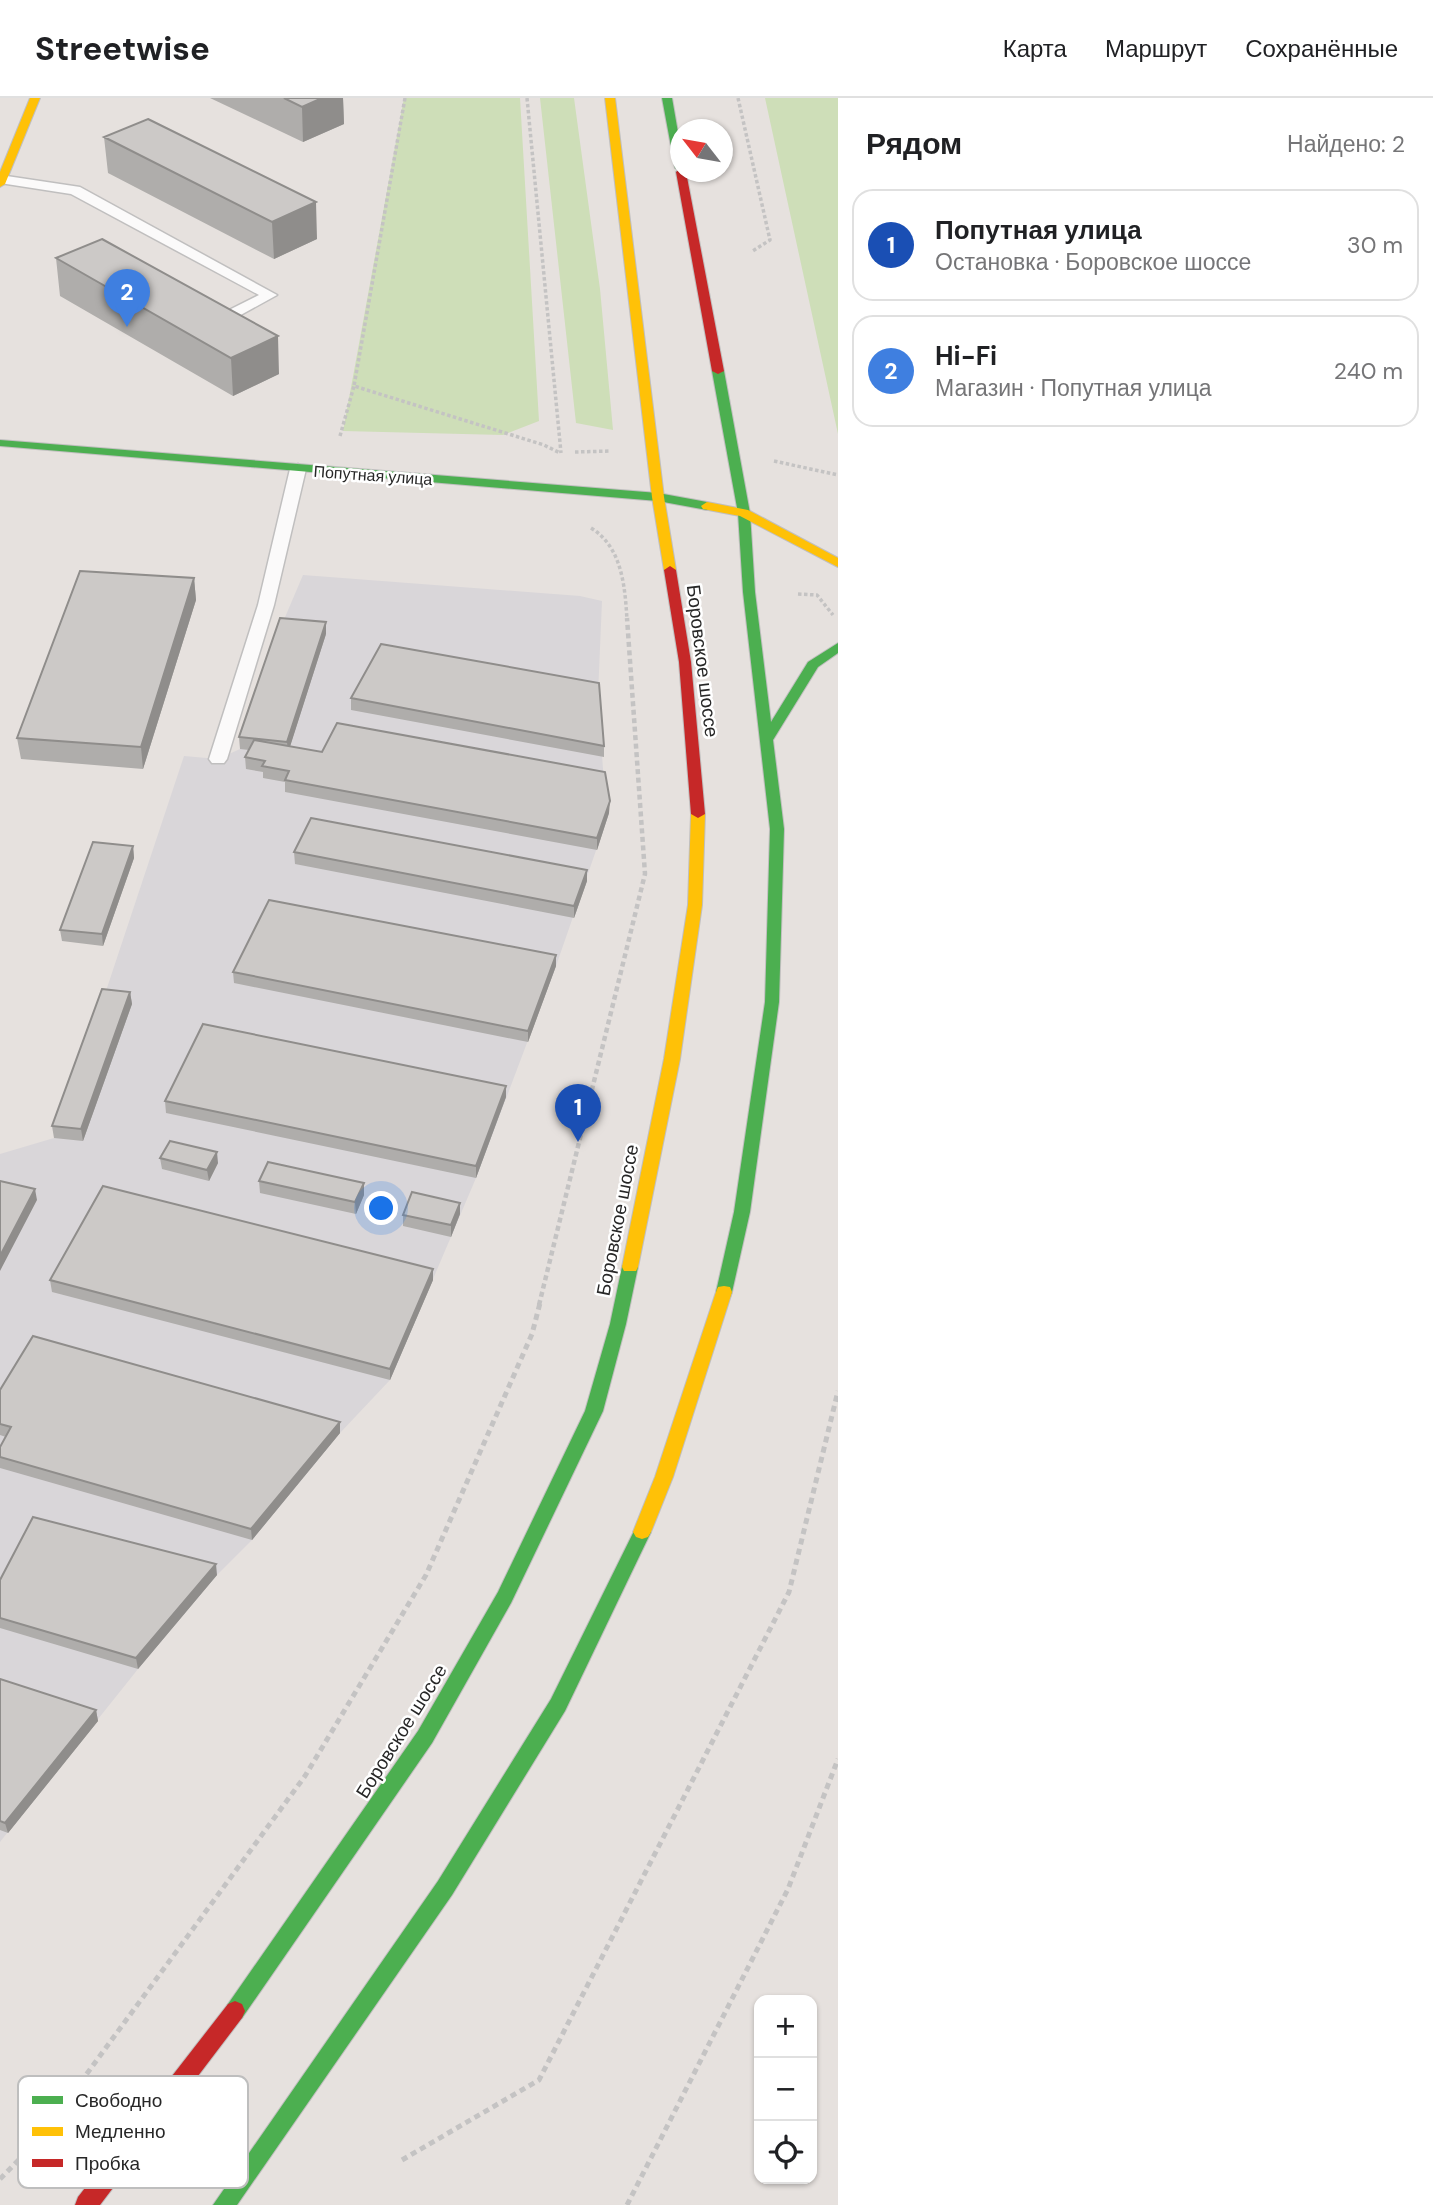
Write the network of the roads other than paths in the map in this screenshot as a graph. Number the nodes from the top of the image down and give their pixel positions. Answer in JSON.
{"nodes":[{"id":1,"x":35,"y":98,"type":"edge"},
{"id":2,"x":610,"y":98,"type":"edge"},
{"id":3,"x":667,"y":98,"type":"edge"},
{"id":4,"x":671,"y":119,"type":"edge"},
{"id":5,"x":1,"y":181,"type":"edge"},
{"id":6,"x":683,"y":182,"type":"edge"},
{"id":7,"x":232,"y":314,"type":"edge"},
{"id":8,"x":0,"y":443,"type":"edge"},
{"id":9,"x":298,"y":469,"type":"junction"},
{"id":10,"x":658,"y":497,"type":"junction"},
{"id":11,"x":744,"y":513,"type":"junction"},
{"id":12,"x":838,"y":563,"type":"edge"},
{"id":13,"x":838,"y":648,"type":"edge"},
{"id":14,"x":768,"y":738,"type":"junction"},
{"id":15,"x":218,"y":759,"type":"dead end"},
{"id":16,"x":185,"y":2076,"type":"edge"},
{"id":17,"x":248,"y":2171,"type":"edge"},
{"id":18,"x":99,"y":2188,"type":"edge"},
{"id":19,"x":236,"y":2188,"type":"edge"},
{"id":20,"x":86,"y":2205,"type":"edge"},
{"id":21,"x":224,"y":2205,"type":"edge"}],
"edges":[{"from":1,"to":5,"type":"main road"},
{"from":2,"to":10,"type":"main road","name":"Боровское шоссе"},
{"from":3,"to":4,"type":"main road"},
{"from":5,"to":7,"type":"lane"},
{"from":6,"to":11,"type":"main road"},
{"from":8,"to":9,"type":"main road","name":"Попутная улица"},
{"from":9,"to":10,"type":"main road","name":"Попутная улица"},
{"from":9,"to":15,"type":"lane"},
{"from":10,"to":11,"type":"main road","name":"Попутная улица"},
{"from":10,"to":16,"type":"main road","name":"Боровское шоссе"},
{"from":11,"to":12,"type":"main road","name":"Попутная улица"},
{"from":11,"to":14,"type":"main road"},
{"from":13,"to":14,"type":"main road"},
{"from":14,"to":17,"type":"main road"},
{"from":18,"to":20,"type":"main road","name":"Боровское шоссе"},
{"from":19,"to":21,"type":"main road"}]}
